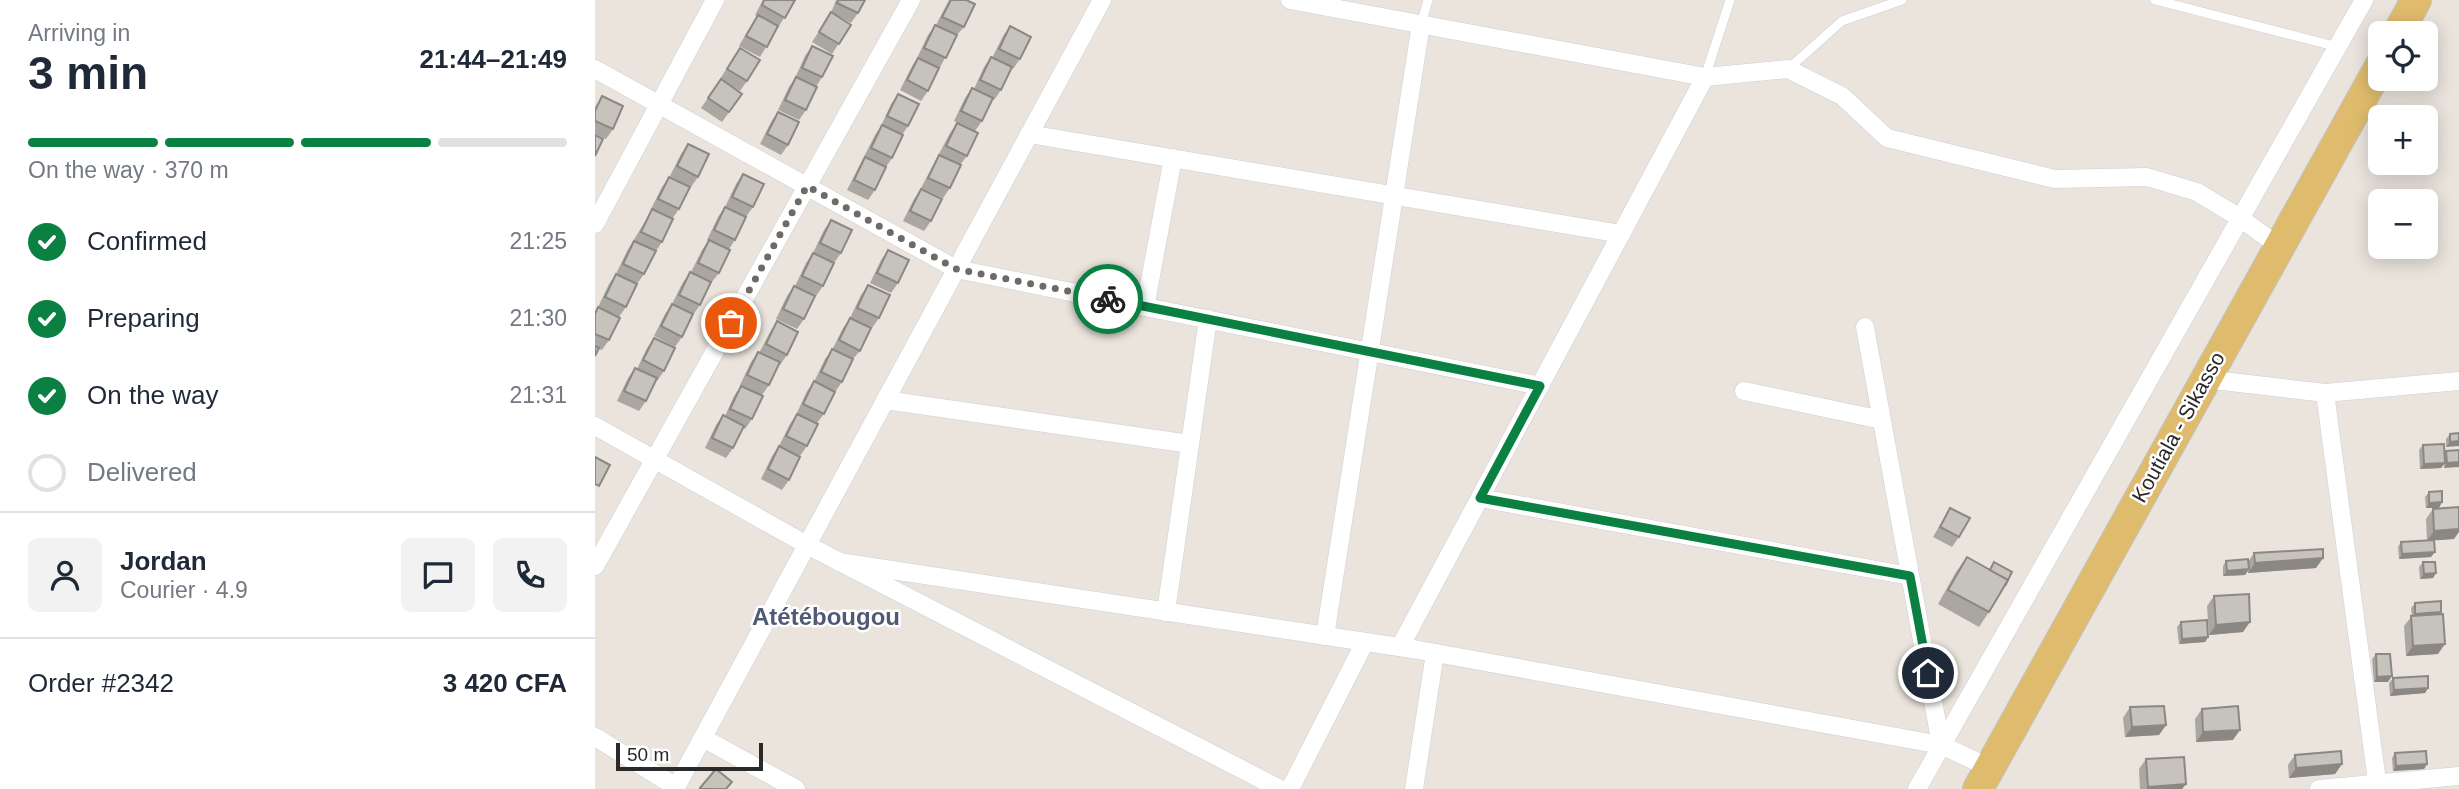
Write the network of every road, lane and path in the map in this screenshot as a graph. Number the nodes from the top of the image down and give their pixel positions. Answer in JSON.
{"nodes":[{"id":1,"x":715,"y":0,"type":"edge"},
{"id":2,"x":911,"y":0,"type":"edge"},
{"id":3,"x":1102,"y":0,"type":"edge"},
{"id":4,"x":1290,"y":0,"type":"edge"},
{"id":5,"x":1428,"y":0,"type":"edge"},
{"id":6,"x":1730,"y":0,"type":"edge"},
{"id":7,"x":1902,"y":0,"type":"edge"},
{"id":8,"x":2155,"y":0,"type":"edge"},
{"id":9,"x":2364,"y":0,"type":"edge"},
{"id":10,"x":2416,"y":0,"type":"edge"},
{"id":11,"x":2405,"y":21,"type":"edge"},
{"id":12,"x":1421,"y":24,"type":"junction"},
{"id":13,"x":2338,"y":47,"type":"junction"},
{"id":14,"x":595,"y":69,"type":"edge"},
{"id":15,"x":1788,"y":69,"type":"junction"},
{"id":16,"x":1705,"y":77,"type":"junction"},
{"id":17,"x":2368,"y":88,"type":"edge"},
{"id":18,"x":659,"y":104,"type":"junction"},
{"id":19,"x":1029,"y":134,"type":"junction"},
{"id":20,"x":1173,"y":159,"type":"junction"},
{"id":21,"x":807,"y":186,"type":"junction"},
{"id":22,"x":1394,"y":196,"type":"junction"},
{"id":23,"x":2240,"y":218,"type":"junction"},
{"id":24,"x":595,"y":224,"type":"edge"},
{"id":25,"x":1621,"y":234,"type":"junction"},
{"id":26,"x":2280,"y":247,"type":"junction"},
{"id":27,"x":956,"y":269,"type":"junction"},
{"id":28,"x":1145,"y":307,"type":"junction"},
{"id":29,"x":1207,"y":319,"type":"junction"},
{"id":30,"x":1865,"y":327,"type":"dead end"},
{"id":31,"x":1370,"y":352,"type":"junction"},
{"id":32,"x":2205,"y":379,"type":"junction"},
{"id":33,"x":2459,"y":381,"type":"edge"},
{"id":34,"x":1540,"y":386,"type":"junction"},
{"id":35,"x":1744,"y":391,"type":"dead end"},
{"id":36,"x":2325,"y":393,"type":"junction"},
{"id":37,"x":885,"y":400,"type":"junction"},
{"id":38,"x":1882,"y":419,"type":"junction"},
{"id":39,"x":595,"y":426,"type":"edge"},
{"id":40,"x":1190,"y":444,"type":"junction"},
{"id":41,"x":654,"y":459,"type":"junction"},
{"id":42,"x":1480,"y":498,"type":"junction"},
{"id":43,"x":807,"y":545,"type":"junction"},
{"id":44,"x":839,"y":562,"type":"junction"},
{"id":45,"x":595,"y":566,"type":"edge"},
{"id":46,"x":1910,"y":576,"type":"junction"},
{"id":47,"x":1166,"y":611,"type":"junction"},
{"id":48,"x":1325,"y":636,"type":"junction"},
{"id":49,"x":1365,"y":642,"type":"junction"},
{"id":50,"x":1400,"y":647,"type":"junction"},
{"id":51,"x":1435,"y":653,"type":"junction"},
{"id":52,"x":595,"y":737,"type":"edge"},
{"id":53,"x":703,"y":738,"type":"junction"},
{"id":54,"x":1941,"y":745,"type":"junction"},
{"id":55,"x":2459,"y":776,"type":"edge"},
{"id":56,"x":1984,"y":778,"type":"edge"},
{"id":57,"x":2378,"y":787,"type":"edge"},
{"id":58,"x":675,"y":788,"type":"edge"},
{"id":59,"x":796,"y":789,"type":"edge"},
{"id":60,"x":1280,"y":789,"type":"edge"},
{"id":61,"x":1290,"y":789,"type":"edge"},
{"id":62,"x":1414,"y":789,"type":"edge"},
{"id":63,"x":1917,"y":789,"type":"edge"},
{"id":64,"x":2319,"y":789,"type":"edge"}],
"edges":[{"from":1,"to":18,"type":"street"},
{"from":2,"to":21,"type":"street"},
{"from":3,"to":19,"type":"street"},
{"from":4,"to":12,"type":"street"},
{"from":5,"to":12,"type":"lane"},
{"from":6,"to":16,"type":"lane"},
{"from":7,"to":15,"type":"lane"},
{"from":8,"to":13,"type":"lane"},
{"from":9,"to":13,"type":"street"},
{"from":10,"to":11,"type":"main road"},
{"from":12,"to":16,"type":"street"},
{"from":12,"to":22,"type":"street"},
{"from":13,"to":23,"type":"street"},
{"from":14,"to":18,"type":"street"},
{"from":15,"to":16,"type":"street"},
{"from":15,"to":23,"type":"street"},
{"from":16,"to":25,"type":"street"},
{"from":17,"to":26,"type":"main road","name":"Koutiala - Sikasso"},
{"from":18,"to":21,"type":"street"},
{"from":18,"to":24,"type":"street"},
{"from":19,"to":20,"type":"street"},
{"from":19,"to":27,"type":"street"},
{"from":20,"to":22,"type":"street"},
{"from":20,"to":28,"type":"street"},
{"from":21,"to":27,"type":"street"},
{"from":21,"to":41,"type":"street"},
{"from":22,"to":25,"type":"street"},
{"from":22,"to":31,"type":"street"},
{"from":23,"to":26,"type":"street"},
{"from":23,"to":54,"type":"street"},
{"from":25,"to":34,"type":"street"},
{"from":26,"to":32,"type":"main road","name":"Koutiala - Sikasso"},
{"from":27,"to":28,"type":"street"},
{"from":27,"to":37,"type":"street"},
{"from":28,"to":29,"type":"street"},
{"from":29,"to":31,"type":"street"},
{"from":29,"to":40,"type":"street"},
{"from":30,"to":38,"type":"street"},
{"from":31,"to":34,"type":"street"},
{"from":31,"to":48,"type":"street"},
{"from":32,"to":36,"type":"street"},
{"from":32,"to":56,"type":"main road","name":"Koutiala - Sikasso"},
{"from":33,"to":36,"type":"street"},
{"from":34,"to":42,"type":"street"},
{"from":35,"to":38,"type":"street"},
{"from":36,"to":57,"type":"street"},
{"from":37,"to":40,"type":"street"},
{"from":37,"to":43,"type":"street"},
{"from":38,"to":46,"type":"street"},
{"from":39,"to":41,"type":"street"},
{"from":40,"to":47,"type":"street"},
{"from":41,"to":43,"type":"street"},
{"from":41,"to":45,"type":"street"},
{"from":42,"to":46,"type":"street"},
{"from":42,"to":50,"type":"street"},
{"from":43,"to":44,"type":"street"},
{"from":43,"to":53,"type":"street"},
{"from":44,"to":47,"type":"street"},
{"from":44,"to":60,"type":"street"},
{"from":46,"to":54,"type":"street"},
{"from":47,"to":48,"type":"street"},
{"from":48,"to":49,"type":"street"},
{"from":49,"to":50,"type":"street"},
{"from":49,"to":61,"type":"street"},
{"from":50,"to":51,"type":"street"},
{"from":51,"to":54,"type":"street"},
{"from":51,"to":62,"type":"street"},
{"from":52,"to":58,"type":"street"},
{"from":53,"to":58,"type":"street"},
{"from":53,"to":59,"type":"street"},
{"from":54,"to":56,"type":"street"},
{"from":54,"to":63,"type":"street"},
{"from":55,"to":57,"type":"street"},
{"from":57,"to":64,"type":"street"}]}
